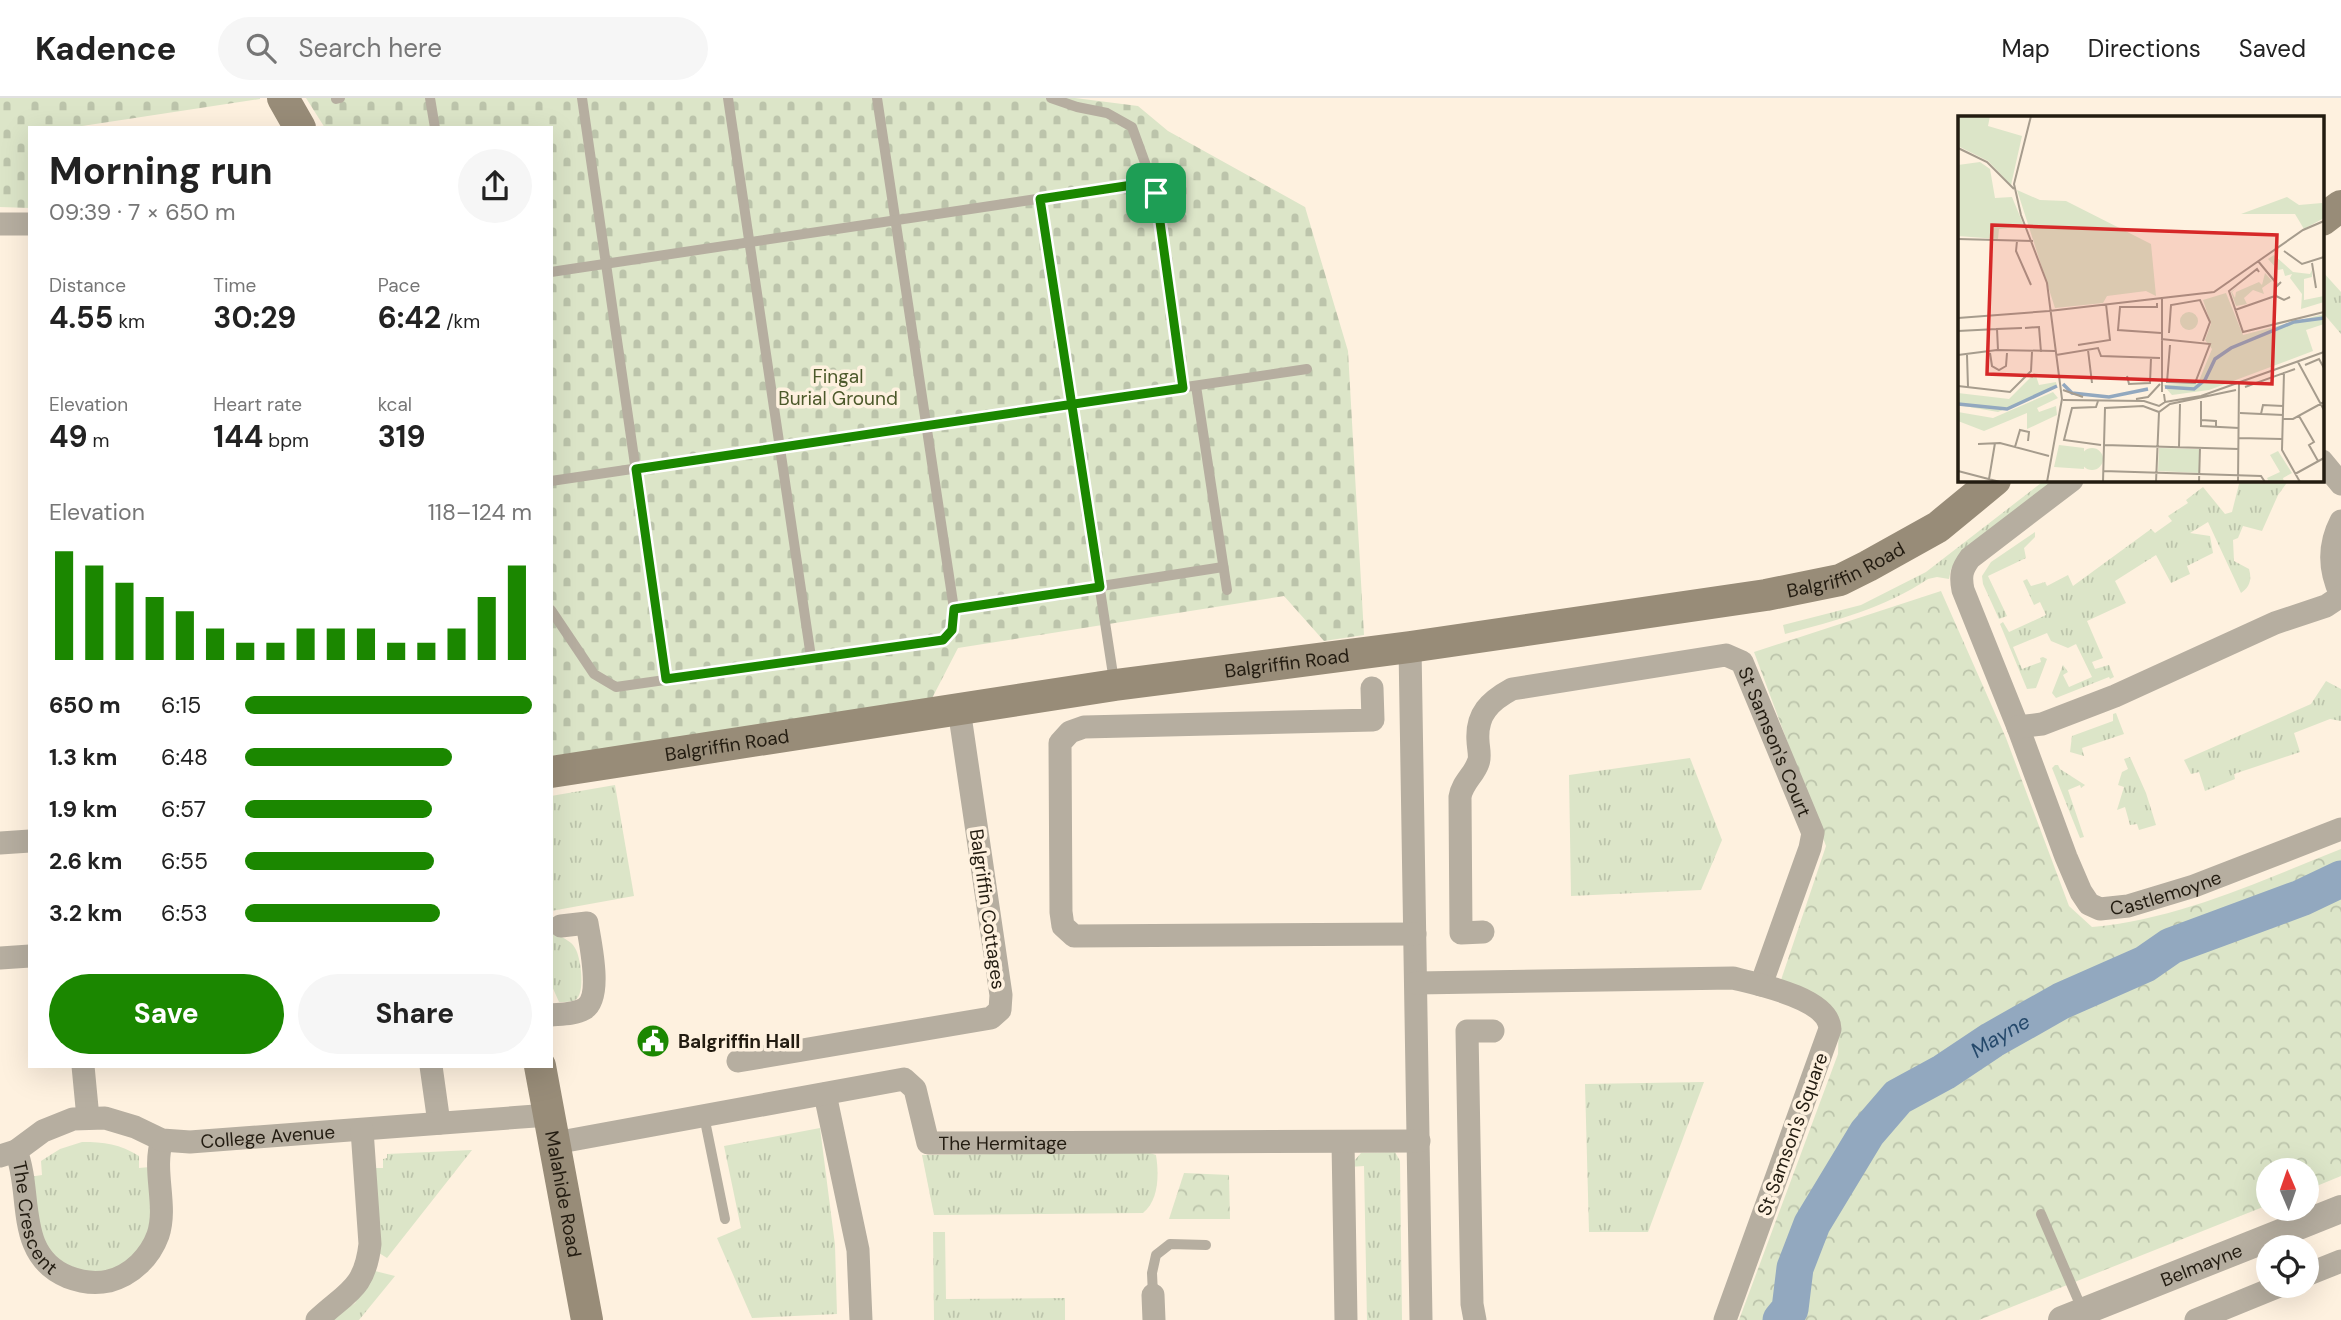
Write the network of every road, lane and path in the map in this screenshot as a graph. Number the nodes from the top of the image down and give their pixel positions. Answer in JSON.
{"nodes":[{"id":1,"x":283,"y":98,"type":"edge"},
{"id":2,"x":430,"y":98,"type":"edge"},
{"id":3,"x":582,"y":98,"type":"edge"},
{"id":4,"x":729,"y":98,"type":"edge"},
{"id":5,"x":877,"y":98,"type":"edge"},
{"id":6,"x":1051,"y":98,"type":"edge"},
{"id":7,"x":299,"y":126,"type":"edge"},
{"id":8,"x":435,"y":126,"type":"edge"},
{"id":9,"x":1170,"y":179,"type":"dead end"},
{"id":10,"x":1152,"y":182,"type":"junction"},
{"id":11,"x":1040,"y":199,"type":"junction"},
{"id":12,"x":2341,"y":206,"type":"edge"},
{"id":13,"x":2324,"y":219,"type":"edge"},
{"id":14,"x":896,"y":220,"type":"junction"},
{"id":15,"x":0,"y":224,"type":"edge"},
{"id":16,"x":28,"y":224,"type":"edge"},
{"id":17,"x":750,"y":242,"type":"junction"},
{"id":18,"x":606,"y":264,"type":"junction"},
{"id":19,"x":553,"y":272,"type":"edge"},
{"id":20,"x":1307,"y":369,"type":"dead end"},
{"id":21,"x":1196,"y":386,"type":"junction"},
{"id":22,"x":1183,"y":388,"type":"junction"},
{"id":23,"x":1071,"y":404,"type":"junction"},
{"id":24,"x":927,"y":425,"type":"junction"},
{"id":25,"x":780,"y":447,"type":"junction"},
{"id":26,"x":2324,"y":463,"type":"edge"},
{"id":27,"x":636,"y":469,"type":"junction"},
{"id":28,"x":553,"y":481,"type":"edge"},
{"id":29,"x":1994,"y":481,"type":"edge"},
{"id":30,"x":2071,"y":481,"type":"edge"},
{"id":31,"x":2341,"y":484,"type":"edge"},
{"id":32,"x":2341,"y":521,"type":"edge"},
{"id":33,"x":1223,"y":567,"type":"junction"},
{"id":34,"x":1100,"y":587,"type":"junction"},
{"id":35,"x":1227,"y":590,"type":"dead end"},
{"id":36,"x":2341,"y":596,"type":"edge"},
{"id":37,"x":954,"y":609,"type":"junction"},
{"id":38,"x":553,"y":613,"type":"edge"},
{"id":39,"x":1410,"y":647,"type":"junction"},
{"id":40,"x":811,"y":657,"type":"junction"},
{"id":41,"x":666,"y":679,"type":"junction"},
{"id":42,"x":1115,"y":685,"type":"junction"},
{"id":43,"x":1372,"y":688,"type":"dead end"},
{"id":44,"x":959,"y":709,"type":"junction"},
{"id":45,"x":2018,"y":727,"type":"junction"},
{"id":46,"x":553,"y":772,"type":"edge"},
{"id":47,"x":2341,"y":829,"type":"edge"},
{"id":48,"x":28,"y":841,"type":"edge"},
{"id":49,"x":0,"y":843,"type":"edge"},
{"id":50,"x":561,"y":926,"type":"dead end"},
{"id":51,"x":1483,"y":932,"type":"dead end"},
{"id":52,"x":1415,"y":934,"type":"junction"},
{"id":53,"x":28,"y":956,"type":"edge"},
{"id":54,"x":0,"y":958,"type":"edge"},
{"id":55,"x":1416,"y":983,"type":"junction"},
{"id":56,"x":1761,"y":985,"type":"junction"},
{"id":57,"x":553,"y":1016,"type":"edge"},
{"id":58,"x":1493,"y":1031,"type":"dead end"},
{"id":59,"x":738,"y":1061,"type":"dead end"},
{"id":60,"x":83,"y":1068,"type":"edge"},
{"id":61,"x":430,"y":1068,"type":"edge"},
{"id":62,"x":540,"y":1068,"type":"edge"},
{"id":63,"x":825,"y":1094,"type":"junction"},
{"id":64,"x":704,"y":1116,"type":"junction"},
{"id":65,"x":88,"y":1118,"type":"junction"},
{"id":66,"x":439,"y":1123,"type":"junction"},
{"id":67,"x":552,"y":1129,"type":"junction"},
{"id":68,"x":362,"y":1130,"type":"junction"},
{"id":69,"x":162,"y":1140,"type":"junction"},
{"id":70,"x":1419,"y":1141,"type":"junction"},
{"id":71,"x":1343,"y":1142,"type":"junction"},
{"id":72,"x":8,"y":1153,"type":"edge"},
{"id":73,"x":2341,"y":1209,"type":"edge"},
{"id":74,"x":2042,"y":1214,"type":"dead end"},
{"id":75,"x":725,"y":1219,"type":"dead end"},
{"id":76,"x":1206,"y":1244,"type":"dead end"},
{"id":77,"x":2341,"y":1261,"type":"edge"},
{"id":78,"x":2319,"y":1270,"type":"edge"},
{"id":79,"x":1153,"y":1295,"type":"joint"},
{"id":80,"x":2256,"y":1295,"type":"edge"},
{"id":81,"x":2072,"y":1317,"type":"edge"},
{"id":82,"x":317,"y":1320,"type":"edge"},
{"id":83,"x":587,"y":1320,"type":"edge"},
{"id":84,"x":860,"y":1320,"type":"edge"},
{"id":85,"x":1154,"y":1320,"type":"edge"},
{"id":86,"x":1346,"y":1320,"type":"edge"},
{"id":87,"x":1422,"y":1320,"type":"edge"},
{"id":88,"x":1475,"y":1320,"type":"edge"},
{"id":89,"x":1725,"y":1320,"type":"edge"},
{"id":90,"x":2196,"y":1320,"type":"edge"}],
"edges":[{"from":1,"to":7,"type":"main road"},
{"from":2,"to":8,"type":"lane"},
{"from":3,"to":18,"type":"lane"},
{"from":4,"to":17,"type":"lane"},
{"from":5,"to":14,"type":"lane"},
{"from":6,"to":10,"type":"lane"},
{"from":9,"to":10,"type":"lane"},
{"from":10,"to":11,"type":"lane"},
{"from":10,"to":22,"type":"lane"},
{"from":11,"to":14,"type":"lane"},
{"from":11,"to":23,"type":"lane"},
{"from":12,"to":13,"type":"main road"},
{"from":14,"to":17,"type":"lane"},
{"from":14,"to":24,"type":"lane"},
{"from":15,"to":16,"type":"street"},
{"from":17,"to":18,"type":"lane"},
{"from":17,"to":25,"type":"lane"},
{"from":18,"to":19,"type":"lane"},
{"from":18,"to":27,"type":"lane"},
{"from":20,"to":21,"type":"lane"},
{"from":21,"to":22,"type":"lane"},
{"from":21,"to":33,"type":"lane"},
{"from":22,"to":23,"type":"lane"},
{"from":23,"to":24,"type":"lane"},
{"from":23,"to":34,"type":"lane"},
{"from":24,"to":25,"type":"lane"},
{"from":24,"to":37,"type":"lane"},
{"from":25,"to":27,"type":"lane"},
{"from":25,"to":40,"type":"lane"},
{"from":26,"to":31,"type":"street"},
{"from":27,"to":28,"type":"lane"},
{"from":27,"to":41,"type":"lane"},
{"from":29,"to":39,"type":"main road","name":"Balgriffin Road"},
{"from":30,"to":45,"type":"street","name":"Castlemoyne"},
{"from":32,"to":36,"type":"street"},
{"from":33,"to":34,"type":"lane"},
{"from":33,"to":35,"type":"lane"},
{"from":34,"to":37,"type":"lane"},
{"from":34,"to":42,"type":"lane"},
{"from":36,"to":45,"type":"street"},
{"from":37,"to":40,"type":"lane"},
{"from":38,"to":41,"type":"lane"},
{"from":39,"to":42,"type":"main road","name":"Balgriffin Road"},
{"from":39,"to":52,"type":"street"},
{"from":40,"to":41,"type":"lane"},
{"from":42,"to":44,"type":"main road","name":"Balgriffin Road"},
{"from":43,"to":52,"type":"street"},
{"from":44,"to":46,"type":"main road","name":"Balgriffin Road"},
{"from":44,"to":59,"type":"street","name":"Balgriffin Cottages"},
{"from":45,"to":47,"type":"street","name":"Castlemoyne"},
{"from":48,"to":49,"type":"street"},
{"from":50,"to":57,"type":"street"},
{"from":51,"to":56,"type":"street","name":"St Samson's Court"},
{"from":52,"to":55,"type":"street"},
{"from":53,"to":54,"type":"street"},
{"from":55,"to":56,"type":"street"},
{"from":55,"to":70,"type":"street"},
{"from":56,"to":89,"type":"street","name":"St Samson's Square"},
{"from":58,"to":88,"type":"street"},
{"from":60,"to":65,"type":"street"},
{"from":61,"to":66,"type":"street"},
{"from":62,"to":67,"type":"main road","name":"Malahide Road"},
{"from":63,"to":64,"type":"street","name":"The Hermitage"},
{"from":63,"to":71,"type":"street","name":"The Hermitage"},
{"from":63,"to":84,"type":"street"},
{"from":64,"to":67,"type":"street","name":"The Hermitage"},
{"from":64,"to":75,"type":"lane"},
{"from":65,"to":69,"type":"street","name":"College Avenue"},
{"from":65,"to":72,"type":"street","name":"College Avenue"},
{"from":66,"to":67,"type":"street","name":"College Avenue"},
{"from":66,"to":68,"type":"street","name":"College Avenue"},
{"from":67,"to":83,"type":"main road","name":"Malahide Road"},
{"from":68,"to":69,"type":"street","name":"College Avenue"},
{"from":68,"to":82,"type":"street"},
{"from":69,"to":72,"type":"street","name":"The Crescent"},
{"from":70,"to":71,"type":"street","name":"The Hermitage"},
{"from":70,"to":87,"type":"street"},
{"from":71,"to":86,"type":"street"},
{"from":73,"to":81,"type":"street","name":"Belmayne"},
{"from":74,"to":81,"type":"lane"},
{"from":76,"to":79,"type":"lane"},
{"from":77,"to":78,"type":"street"},
{"from":79,"to":85,"type":"street"},
{"from":80,"to":90,"type":"street"}]}
